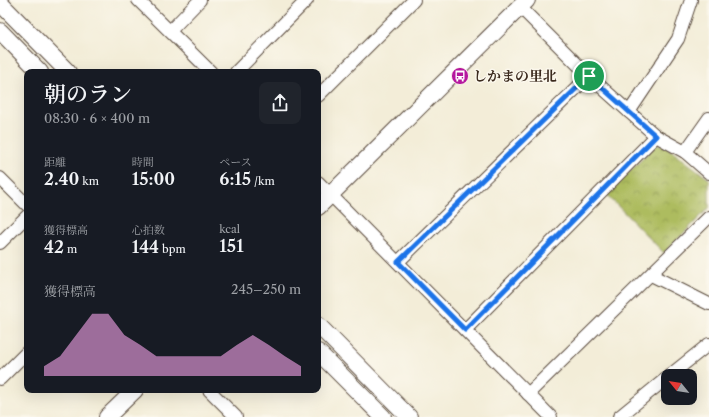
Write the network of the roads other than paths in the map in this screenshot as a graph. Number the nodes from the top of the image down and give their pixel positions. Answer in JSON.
{"nodes":[{"id":1,"x":138,"y":0,"type":"edge"},
{"id":2,"x":200,"y":0,"type":"edge"},
{"id":3,"x":307,"y":0,"type":"edge"},
{"id":4,"x":414,"y":0,"type":"edge"},
{"id":5,"x":691,"y":0,"type":"edge"},
{"id":6,"x":0,"y":3,"type":"edge"},
{"id":7,"x":523,"y":3,"type":"edge"},
{"id":8,"x":0,"y":31,"type":"edge"},
{"id":9,"x":170,"y":31,"type":"junction"},
{"id":10,"x":37,"y":69,"type":"edge"},
{"id":11,"x":65,"y":69,"type":"edge"},
{"id":12,"x":208,"y":69,"type":"edge"},
{"id":13,"x":239,"y":69,"type":"edge"},
{"id":14,"x":589,"y":76,"type":"junction"},
{"id":15,"x":321,"y":93,"type":"edge"},
{"id":16,"x":629,"y":112,"type":"junction"},
{"id":17,"x":709,"y":118,"type":"edge"},
{"id":18,"x":656,"y":136,"type":"junction"},
{"id":19,"x":685,"y":152,"type":"junction"},
{"id":20,"x":709,"y":173,"type":"edge"},
{"id":21,"x":0,"y":178,"type":"edge"},
{"id":22,"x":321,"y":185,"type":"edge"},
{"id":23,"x":331,"y":194,"type":"junction"},
{"id":24,"x":24,"y":202,"type":"edge"},
{"id":25,"x":321,"y":204,"type":"edge"},
{"id":26,"x":709,"y":217,"type":"edge"},
{"id":27,"x":24,"y":219,"type":"edge"},
{"id":28,"x":0,"y":243,"type":"edge"},
{"id":29,"x":398,"y":262,"type":"junction"},
{"id":30,"x":651,"y":275,"type":"junction"},
{"id":31,"x":709,"y":304,"type":"edge"},
{"id":32,"x":321,"y":328,"type":"edge"},
{"id":33,"x":465,"y":330,"type":"junction"},
{"id":34,"x":709,"y":344,"type":"edge"},
{"id":35,"x":24,"y":355,"type":"edge"},
{"id":36,"x":321,"y":355,"type":"edge"},
{"id":37,"x":679,"y":369,"type":"edge"},
{"id":38,"x":0,"y":379,"type":"edge"},
{"id":39,"x":661,"y":383,"type":"edge"},
{"id":40,"x":132,"y":393,"type":"edge"},
{"id":41,"x":212,"y":393,"type":"edge"},
{"id":42,"x":528,"y":394,"type":"junction"},
{"id":43,"x":233,"y":416,"type":"edge"},
{"id":44,"x":107,"y":417,"type":"edge"},
{"id":45,"x":382,"y":417,"type":"edge"},
{"id":46,"x":409,"y":417,"type":"edge"},
{"id":47,"x":552,"y":417,"type":"edge"},
{"id":48,"x":619,"y":417,"type":"edge"}],
"edges":[{"from":1,"to":9,"type":"street"},
{"from":2,"to":9,"type":"street"},
{"from":3,"to":13,"type":"street"},
{"from":4,"to":15,"type":"street"},
{"from":5,"to":16,"type":"street"},
{"from":6,"to":11,"type":"main road"},
{"from":7,"to":14,"type":"street"},
{"from":7,"to":23,"type":"main road"},
{"from":8,"to":10,"type":"main road"},
{"from":9,"to":12,"type":"street"},
{"from":14,"to":16,"type":"street"},
{"from":14,"to":29,"type":"street"},
{"from":16,"to":18,"type":"street"},
{"from":17,"to":19,"type":"street"},
{"from":18,"to":19,"type":"street"},
{"from":18,"to":33,"type":"street"},
{"from":19,"to":20,"type":"street"},
{"from":21,"to":24,"type":"street"},
{"from":22,"to":23,"type":"street"},
{"from":23,"to":25,"type":"main road"},
{"from":23,"to":29,"type":"street"},
{"from":26,"to":30,"type":"street"},
{"from":27,"to":28,"type":"street"},
{"from":29,"to":33,"type":"street"},
{"from":30,"to":31,"type":"street"},
{"from":30,"to":42,"type":"street"},
{"from":32,"to":46,"type":"main road"},
{"from":33,"to":42,"type":"street"},
{"from":34,"to":37,"type":"street"},
{"from":35,"to":38,"type":"street"},
{"from":36,"to":45,"type":"main road"},
{"from":39,"to":48,"type":"street"},
{"from":40,"to":44,"type":"main road"},
{"from":41,"to":43,"type":"street"},
{"from":42,"to":47,"type":"street"}]}
